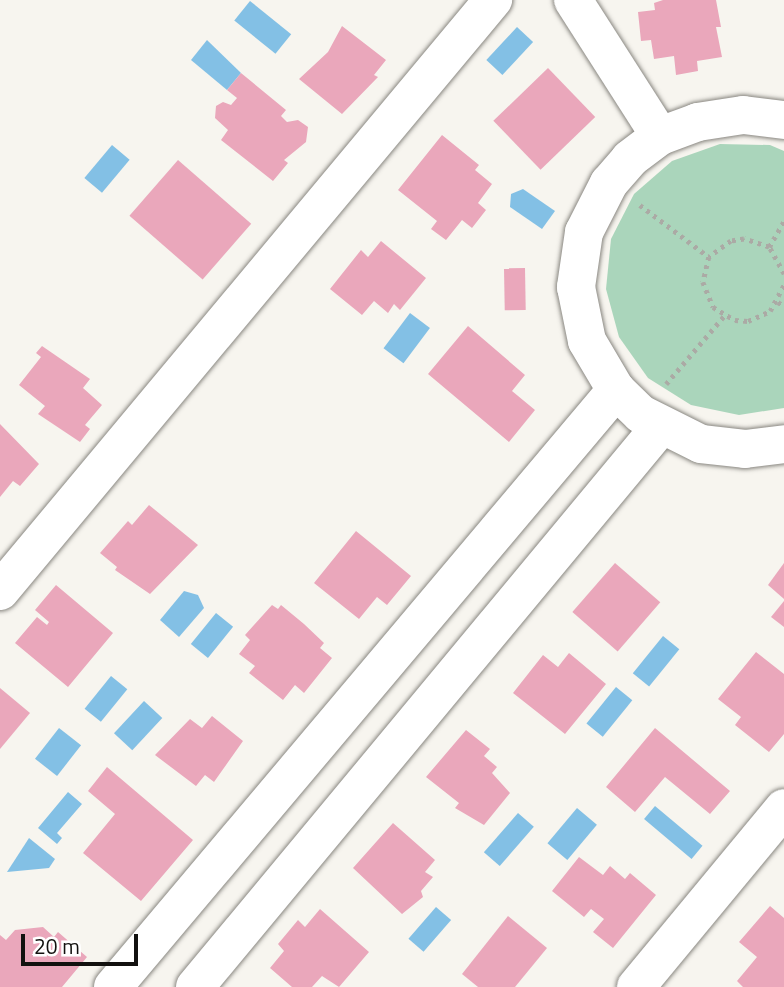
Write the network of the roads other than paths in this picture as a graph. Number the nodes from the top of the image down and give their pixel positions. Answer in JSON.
{"nodes":[{"id":1,"x":493,"y":0,"type":"edge"},
{"id":2,"x":573,"y":0,"type":"edge"},
{"id":3,"x":784,"y":120,"type":"edge"},
{"id":4,"x":660,"y":136,"type":"junction"},
{"id":5,"x":639,"y":410,"type":"junction"},
{"id":6,"x":784,"y":444,"type":"edge"},
{"id":7,"x":0,"y":590,"type":"edge"},
{"id":8,"x":784,"y":808,"type":"edge"},
{"id":9,"x":113,"y":987,"type":"edge"},
{"id":10,"x":195,"y":987,"type":"edge"},
{"id":11,"x":636,"y":987,"type":"edge"}],
"edges":[{"from":1,"to":7,"type":"street"},
{"from":2,"to":4,"type":"street"},
{"from":3,"to":4,"type":"street"},
{"from":4,"to":5,"type":"street"},
{"from":5,"to":6,"type":"street"},
{"from":5,"to":9,"type":"street"},
{"from":5,"to":10,"type":"street"},
{"from":8,"to":11,"type":"street"}]}
